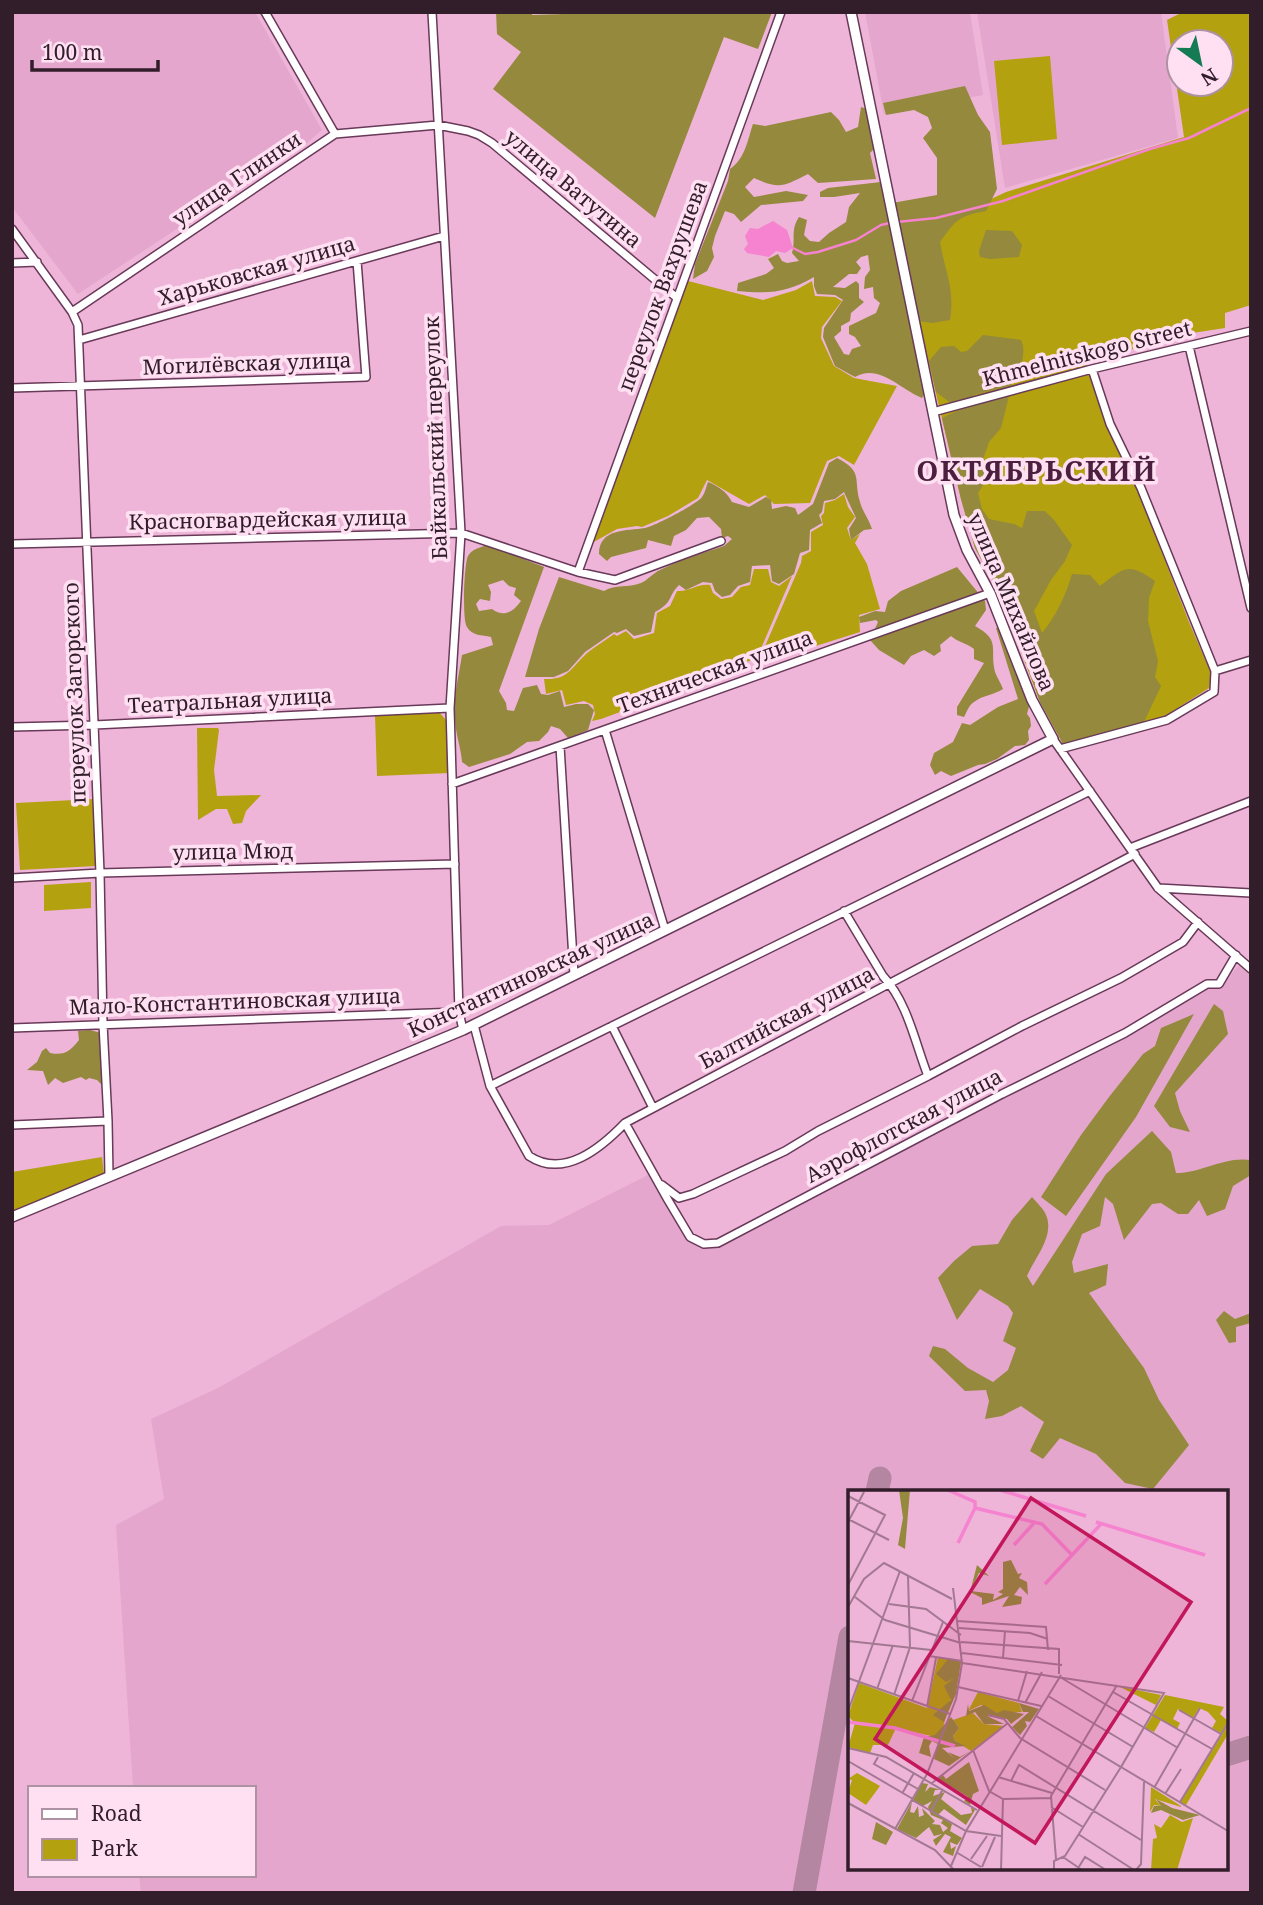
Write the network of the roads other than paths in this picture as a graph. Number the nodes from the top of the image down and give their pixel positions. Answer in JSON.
{"nodes":[{"id":1,"x":265,"y":12,"type":"edge"},
{"id":2,"x":432,"y":12,"type":"edge"},
{"id":3,"x":781,"y":12,"type":"edge"},
{"id":4,"x":850,"y":12,"type":"edge"},
{"id":5,"x":438,"y":125,"type":"junction"},
{"id":6,"x":335,"y":134,"type":"junction"},
{"id":7,"x":12,"y":229,"type":"edge"},
{"id":8,"x":444,"y":236,"type":"junction"},
{"id":9,"x":357,"y":261,"type":"junction"},
{"id":10,"x":12,"y":262,"type":"edge"},
{"id":11,"x":37,"y":262,"type":"junction"},
{"id":12,"x":677,"y":298,"type":"junction"},
{"id":13,"x":72,"y":312,"type":"junction"},
{"id":14,"x":1251,"y":331,"type":"edge"},
{"id":15,"x":79,"y":340,"type":"junction"},
{"id":16,"x":1189,"y":346,"type":"junction"},
{"id":17,"x":1093,"y":369,"type":"junction"},
{"id":18,"x":81,"y":387,"type":"junction"},
{"id":19,"x":12,"y":388,"type":"edge"},
{"id":20,"x":933,"y":412,"type":"junction"},
{"id":21,"x":461,"y":533,"type":"junction"},
{"id":22,"x":721,"y":541,"type":"dead end"},
{"id":23,"x":86,"y":542,"type":"junction"},
{"id":24,"x":12,"y":544,"type":"edge"},
{"id":25,"x":578,"y":572,"type":"junction"},
{"id":26,"x":990,"y":593,"type":"junction"},
{"id":27,"x":1251,"y":608,"type":"edge"},
{"id":28,"x":1251,"y":660,"type":"edge"},
{"id":29,"x":1215,"y":671,"type":"junction"},
{"id":30,"x":450,"y":709,"type":"junction"},
{"id":31,"x":94,"y":725,"type":"junction"},
{"id":32,"x":12,"y":727,"type":"edge"},
{"id":33,"x":605,"y":730,"type":"junction"},
{"id":34,"x":1053,"y":739,"type":"junction"},
{"id":35,"x":560,"y":746,"type":"junction"},
{"id":36,"x":1060,"y":749,"type":"junction"},
{"id":37,"x":452,"y":784,"type":"junction"},
{"id":38,"x":1090,"y":791,"type":"junction"},
{"id":39,"x":1251,"y":801,"type":"edge"},
{"id":40,"x":1133,"y":851,"type":"junction"},
{"id":41,"x":454,"y":864,"type":"junction"},
{"id":42,"x":100,"y":873,"type":"junction"},
{"id":43,"x":12,"y":878,"type":"edge"},
{"id":44,"x":1158,"y":888,"type":"junction"},
{"id":45,"x":1251,"y":893,"type":"edge"},
{"id":46,"x":844,"y":911,"type":"junction"},
{"id":47,"x":1198,"y":922,"type":"junction"},
{"id":48,"x":665,"y":930,"type":"junction"},
{"id":49,"x":1236,"y":956,"type":"junction"},
{"id":50,"x":1251,"y":969,"type":"edge"},
{"id":51,"x":574,"y":975,"type":"junction"},
{"id":52,"x":890,"y":983,"type":"junction"},
{"id":53,"x":459,"y":1012,"type":"junction"},
{"id":54,"x":103,"y":1024,"type":"junction"},
{"id":55,"x":474,"y":1025,"type":"junction"},
{"id":56,"x":612,"y":1026,"type":"junction"},
{"id":57,"x":12,"y":1028,"type":"edge"},
{"id":58,"x":463,"y":1030,"type":"junction"},
{"id":59,"x":928,"y":1076,"type":"junction"},
{"id":60,"x":490,"y":1086,"type":"junction"},
{"id":61,"x":653,"y":1108,"type":"junction"},
{"id":62,"x":108,"y":1121,"type":"junction"},
{"id":63,"x":625,"y":1123,"type":"junction"},
{"id":64,"x":12,"y":1125,"type":"edge"},
{"id":65,"x":109,"y":1176,"type":"junction"},
{"id":66,"x":658,"y":1181,"type":"junction"},
{"id":67,"x":12,"y":1217,"type":"edge"}],
"edges":[{"from":1,"to":6,"type":"street"},
{"from":2,"to":5,"type":"street","name":"Байкальский переулок"},
{"from":3,"to":12,"type":"street","name":"переулок Вахрушева"},
{"from":4,"to":20,"type":"street","name":"улица Михайлова"},
{"from":5,"to":6,"type":"street","name":"улица Глинки"},
{"from":5,"to":8,"type":"street","name":"Байкальский переулок"},
{"from":5,"to":12,"type":"street","name":"улица Ватутина"},
{"from":6,"to":13,"type":"street","name":"улица Глинки"},
{"from":7,"to":11,"type":"street","name":"переулок Загорского"},
{"from":8,"to":9,"type":"street","name":"Харьковская улица"},
{"from":8,"to":21,"type":"street","name":"Байкальский переулок"},
{"from":9,"to":15,"type":"street","name":"Харьковская улица"},
{"from":9,"to":18,"type":"street","name":"Могилёвская улица"},
{"from":10,"to":11,"type":"street"},
{"from":11,"to":13,"type":"street","name":"переулок Загорского"},
{"from":12,"to":25,"type":"street","name":"переулок Вахрушева"},
{"from":13,"to":15,"type":"street","name":"переулок Загорского"},
{"from":14,"to":16,"type":"street","name":"Khmelnitskogo Street"},
{"from":15,"to":18,"type":"street","name":"переулок Загорского"},
{"from":16,"to":17,"type":"street","name":"Khmelnitskogo Street"},
{"from":16,"to":27,"type":"street"},
{"from":17,"to":20,"type":"street","name":"Khmelnitskogo Street"},
{"from":17,"to":29,"type":"street"},
{"from":18,"to":19,"type":"street","name":"Могилёвская улица"},
{"from":18,"to":23,"type":"street","name":"переулок Загорского"},
{"from":20,"to":26,"type":"street","name":"улица Михайлова"},
{"from":21,"to":23,"type":"street","name":"Красногвардейская улица"},
{"from":21,"to":25,"type":"street","name":"Красногвардейская улица"},
{"from":21,"to":30,"type":"street","name":"Байкальский переулок"},
{"from":22,"to":25,"type":"street","name":"Красногвардейская улица"},
{"from":23,"to":24,"type":"street","name":"Красногвардейская улица"},
{"from":23,"to":31,"type":"street","name":"переулок Загорского"},
{"from":26,"to":33,"type":"street","name":"Техническая улица"},
{"from":26,"to":34,"type":"street","name":"улица Михайлова"},
{"from":28,"to":29,"type":"street"},
{"from":29,"to":36,"type":"street"},
{"from":30,"to":31,"type":"street","name":"Театральная улица"},
{"from":30,"to":37,"type":"street","name":"Байкальский переулок"},
{"from":31,"to":32,"type":"street","name":"Театральная улица"},
{"from":31,"to":42,"type":"street","name":"переулок Загорского"},
{"from":33,"to":35,"type":"street","name":"Техническая улица"},
{"from":33,"to":48,"type":"street"},
{"from":34,"to":36,"type":"street","name":"улица Михайлова"},
{"from":34,"to":48,"type":"street","name":"Константиновская улица"},
{"from":35,"to":37,"type":"street","name":"Техническая улица"},
{"from":35,"to":51,"type":"street"},
{"from":36,"to":38,"type":"street","name":"улица Михайлова"},
{"from":37,"to":41,"type":"street","name":"Байкальский переулок"},
{"from":38,"to":40,"type":"street","name":"улица Михайлова"},
{"from":38,"to":46,"type":"street"},
{"from":39,"to":40,"type":"street","name":"Балтийская улица"},
{"from":40,"to":44,"type":"street","name":"улица Михайлова"},
{"from":40,"to":52,"type":"street","name":"Балтийская улица"},
{"from":41,"to":42,"type":"street","name":"улица Мюд"},
{"from":41,"to":53,"type":"street","name":"Байкальский переулок"},
{"from":42,"to":43,"type":"street","name":"улица Мюд"},
{"from":42,"to":54,"type":"street","name":"переулок Загорского"},
{"from":44,"to":45,"type":"street"},
{"from":44,"to":47,"type":"street","name":"улица Михайлова"},
{"from":46,"to":52,"type":"street"},
{"from":46,"to":56,"type":"street"},
{"from":47,"to":49,"type":"street","name":"улица Михайлова"},
{"from":47,"to":59,"type":"street"},
{"from":48,"to":51,"type":"street","name":"Константиновская улица"},
{"from":49,"to":50,"type":"street","name":"улица Михайлова"},
{"from":49,"to":66,"type":"street","name":"Аэрофлотская улица"},
{"from":51,"to":55,"type":"street","name":"Константиновская улица"},
{"from":52,"to":59,"type":"street"},
{"from":52,"to":61,"type":"street","name":"Балтийская улица"},
{"from":53,"to":54,"type":"street","name":"Мало-Константиновская улица"},
{"from":53,"to":58,"type":"street","name":"Байкальский переулок"},
{"from":54,"to":57,"type":"street","name":"Мало-Константиновская улица"},
{"from":54,"to":62,"type":"street","name":"переулок Загорского"},
{"from":55,"to":58,"type":"street","name":"Константиновская улица"},
{"from":55,"to":60,"type":"street","name":"Балтийская улица"},
{"from":56,"to":60,"type":"street"},
{"from":56,"to":61,"type":"street"},
{"from":58,"to":65,"type":"street","name":"Константиновская улица"},
{"from":59,"to":66,"type":"street"},
{"from":60,"to":63,"type":"street","name":"Балтийская улица"},
{"from":61,"to":63,"type":"street","name":"Балтийская улица"},
{"from":62,"to":64,"type":"street"},
{"from":62,"to":65,"type":"street","name":"переулок Загорского"},
{"from":63,"to":66,"type":"street","name":"Аэрофлотская улица"},
{"from":65,"to":67,"type":"street","name":"Константиновская улица"}]}
